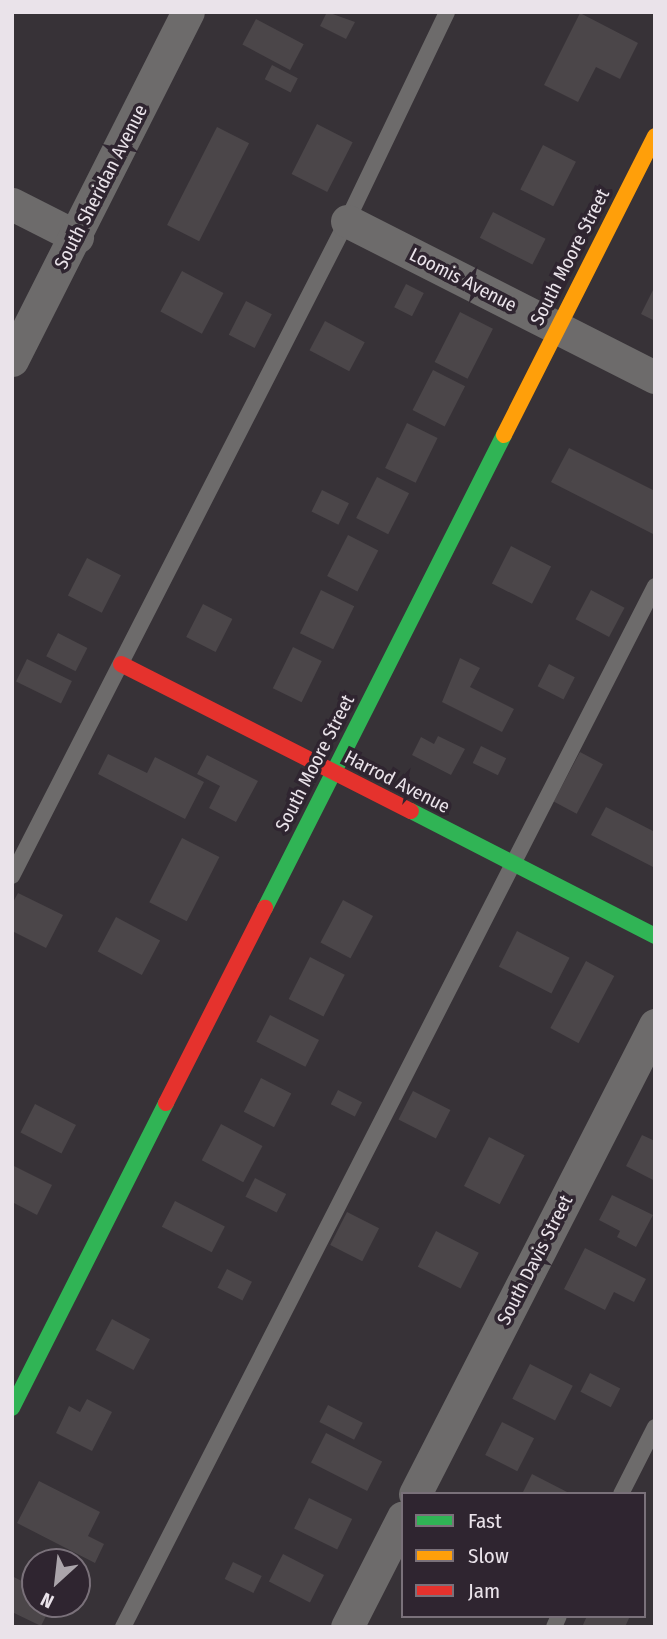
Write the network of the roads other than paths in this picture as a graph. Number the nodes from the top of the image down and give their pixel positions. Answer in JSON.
{"nodes":[{"id":1,"x":188,"y":12,"type":"edge"},
{"id":2,"x":447,"y":12,"type":"edge"},
{"id":3,"x":655,"y":136,"type":"edge"},
{"id":4,"x":12,"y":204,"type":"edge"},
{"id":5,"x":347,"y":221,"type":"junction"},
{"id":6,"x":77,"y":237,"type":"junction"},
{"id":7,"x":558,"y":327,"type":"junction"},
{"id":8,"x":12,"y":360,"type":"edge"},
{"id":9,"x":655,"y":377,"type":"edge"},
{"id":10,"x":655,"y":586,"type":"edge"},
{"id":11,"x":121,"y":664,"type":"junction"},
{"id":12,"x":333,"y":772,"type":"junction"},
{"id":13,"x":512,"y":866,"type":"junction"},
{"id":14,"x":12,"y":876,"type":"edge"},
{"id":15,"x":655,"y":936,"type":"edge"},
{"id":16,"x":655,"y":1026,"type":"edge"},
{"id":17,"x":12,"y":1409,"type":"edge"},
{"id":18,"x":655,"y":1427,"type":"edge"},
{"id":19,"x":416,"y":1492,"type":"edge"},
{"id":20,"x":622,"y":1492,"type":"edge"},
{"id":21,"x":401,"y":1521,"type":"edge"},
{"id":22,"x":123,"y":1627,"type":"edge"},
{"id":23,"x":347,"y":1627,"type":"edge"}],
"edges":[{"from":1,"to":6,"type":"street","name":"South Sheridan Avenue"},
{"from":2,"to":5,"type":"lane"},
{"from":3,"to":7,"type":"street","name":"South Moore Street"},
{"from":4,"to":6,"type":"street"},
{"from":5,"to":7,"type":"street","name":"Loomis Avenue"},
{"from":5,"to":11,"type":"lane"},
{"from":6,"to":8,"type":"street","name":"South Sheridan Avenue"},
{"from":7,"to":9,"type":"street","name":"Loomis Avenue"},
{"from":7,"to":12,"type":"street","name":"South Moore Street"},
{"from":10,"to":13,"type":"lane"},
{"from":11,"to":12,"type":"street","name":"Harrod Avenue"},
{"from":11,"to":14,"type":"lane"},
{"from":12,"to":13,"type":"street","name":"Harrod Avenue"},
{"from":12,"to":17,"type":"street","name":"South Moore Street"},
{"from":13,"to":15,"type":"street","name":"Harrod Avenue"},
{"from":13,"to":22,"type":"lane"},
{"from":16,"to":19,"type":"street","name":"South Davis Street"},
{"from":18,"to":20,"type":"lane"},
{"from":21,"to":23,"type":"street"}]}
